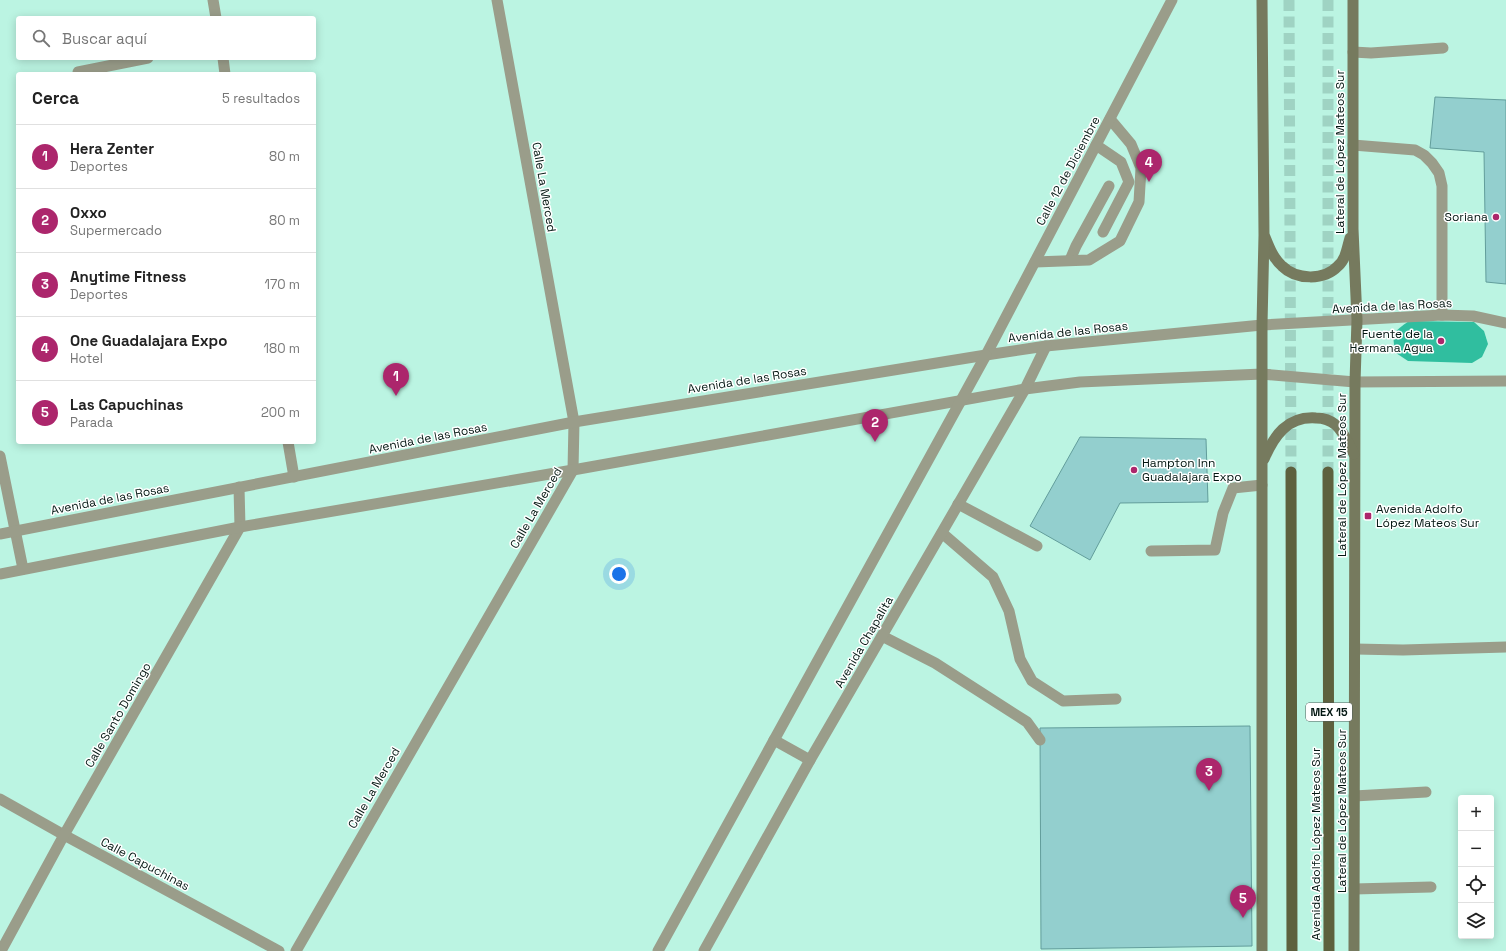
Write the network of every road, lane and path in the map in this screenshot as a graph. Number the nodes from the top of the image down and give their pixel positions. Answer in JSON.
{"nodes":[{"id":1,"x":212,"y":0,"type":"edge"},
{"id":2,"x":497,"y":0,"type":"edge"},
{"id":3,"x":1172,"y":0,"type":"edge"},
{"id":4,"x":1262,"y":0,"type":"edge"},
{"id":5,"x":1353,"y":0,"type":"edge"},
{"id":6,"x":216,"y":16,"type":"edge"},
{"id":7,"x":1443,"y":48,"type":"dead end"},
{"id":8,"x":1353,"y":52,"type":"junction"},
{"id":9,"x":138,"y":60,"type":"edge"},
{"id":10,"x":222,"y":60,"type":"edge"},
{"id":11,"x":78,"y":72,"type":"dead end"},
{"id":12,"x":225,"y":72,"type":"edge"},
{"id":13,"x":1110,"y":119,"type":"junction"},
{"id":14,"x":1096,"y":145,"type":"junction"},
{"id":15,"x":1353,"y":145,"type":"junction"},
{"id":16,"x":1109,"y":186,"type":"dead end"},
{"id":17,"x":1353,"y":228,"type":"junction"},
{"id":18,"x":1103,"y":232,"type":"dead end"},
{"id":19,"x":1264,"y":235,"type":"junction"},
{"id":20,"x":1070,"y":260,"type":"junction"},
{"id":21,"x":1035,"y":262,"type":"junction"},
{"id":22,"x":1442,"y":315,"type":"junction"},
{"id":23,"x":1357,"y":320,"type":"junction"},
{"id":24,"x":1506,"y":323,"type":"edge"},
{"id":25,"x":1262,"y":325,"type":"junction"},
{"id":26,"x":1046,"y":346,"type":"junction"},
{"id":27,"x":986,"y":355,"type":"junction"},
{"id":28,"x":1262,"y":374,"type":"junction"},
{"id":29,"x":1506,"y":381,"type":"edge"},
{"id":30,"x":1355,"y":382,"type":"junction"},
{"id":31,"x":1025,"y":388,"type":"junction"},
{"id":32,"x":962,"y":399,"type":"junction"},
{"id":33,"x":574,"y":422,"type":"junction"},
{"id":34,"x":288,"y":444,"type":"edge"},
{"id":35,"x":0,"y":456,"type":"edge"},
{"id":36,"x":1355,"y":456,"type":"junction"},
{"id":37,"x":1262,"y":463,"type":"junction"},
{"id":38,"x":573,"y":470,"type":"junction"},
{"id":39,"x":1290,"y":472,"type":"tunnel mouth"},
{"id":40,"x":1328,"y":472,"type":"tunnel mouth"},
{"id":41,"x":294,"y":477,"type":"junction"},
{"id":42,"x":1262,"y":485,"type":"junction"},
{"id":43,"x":239,"y":487,"type":"junction"},
{"id":44,"x":958,"y":504,"type":"junction"},
{"id":45,"x":240,"y":527,"type":"junction"},
{"id":46,"x":14,"y":531,"type":"junction"},
{"id":47,"x":942,"y":533,"type":"junction"},
{"id":48,"x":0,"y":534,"type":"edge"},
{"id":49,"x":1037,"y":546,"type":"dead end"},
{"id":50,"x":1151,"y":551,"type":"dead end"},
{"id":51,"x":23,"y":569,"type":"junction"},
{"id":52,"x":0,"y":574,"type":"edge"},
{"id":53,"x":882,"y":636,"type":"junction"},
{"id":54,"x":1506,"y":647,"type":"edge"},
{"id":55,"x":1355,"y":649,"type":"junction"},
{"id":56,"x":1116,"y":699,"type":"dead end"},
{"id":57,"x":774,"y":740,"type":"junction"},
{"id":58,"x":1040,"y":740,"type":"dead end"},
{"id":59,"x":810,"y":760,"type":"junction"},
{"id":60,"x":1426,"y":792,"type":"dead end"},
{"id":61,"x":1354,"y":796,"type":"junction"},
{"id":62,"x":0,"y":798,"type":"edge"},
{"id":63,"x":64,"y":835,"type":"junction"},
{"id":64,"x":1431,"y":887,"type":"dead end"},
{"id":65,"x":1354,"y":889,"type":"junction"},
{"id":66,"x":1,"y":951,"type":"edge"},
{"id":67,"x":279,"y":951,"type":"edge"},
{"id":68,"x":296,"y":951,"type":"edge"},
{"id":69,"x":658,"y":951,"type":"edge"},
{"id":70,"x":704,"y":951,"type":"edge"},
{"id":71,"x":1262,"y":951,"type":"edge"},
{"id":72,"x":1292,"y":951,"type":"edge"},
{"id":73,"x":1329,"y":951,"type":"edge"},
{"id":74,"x":1354,"y":951,"type":"edge"}],
"edges":[{"from":1,"to":6,"type":"street"},
{"from":2,"to":33,"type":"street","name":"Calle La Merced"},
{"from":3,"to":13,"type":"street","name":"Calle 12 de Diciembre"},
{"from":4,"to":19,"type":"main road"},
{"from":5,"to":8,"type":"main road","name":"Lateral de López Mateos Sur"},
{"from":7,"to":8,"type":"street"},
{"from":8,"to":15,"type":"main road","name":"Lateral de López Mateos Sur"},
{"from":9,"to":11,"type":"street"},
{"from":10,"to":12,"type":"street"},
{"from":13,"to":14,"type":"street","name":"Calle 12 de Diciembre"},
{"from":13,"to":20,"type":"street"},
{"from":14,"to":18,"type":"street"},
{"from":14,"to":21,"type":"street","name":"Calle 12 de Diciembre"},
{"from":15,"to":17,"type":"main road","name":"Lateral de López Mateos Sur"},
{"from":15,"to":22,"type":"street"},
{"from":16,"to":20,"type":"street"},
{"from":17,"to":19,"type":"main road"},
{"from":17,"to":23,"type":"main road","name":"Lateral de López Mateos Sur"},
{"from":19,"to":25,"type":"main road"},
{"from":20,"to":21,"type":"street"},
{"from":21,"to":27,"type":"street","name":"Calle 12 de Diciembre"},
{"from":22,"to":23,"type":"street","name":"Avenida de las Rosas"},
{"from":22,"to":24,"type":"street","name":"Avenida de las Rosas"},
{"from":23,"to":25,"type":"street","name":"Avenida de las Rosas"},
{"from":23,"to":30,"type":"main road","name":"Lateral de López Mateos Sur"},
{"from":25,"to":26,"type":"street","name":"Avenida de las Rosas"},
{"from":25,"to":28,"type":"main road"},
{"from":26,"to":27,"type":"street","name":"Avenida de las Rosas"},
{"from":26,"to":31,"type":"street","name":"Avenida Chapalita"},
{"from":27,"to":32,"type":"street"},
{"from":27,"to":33,"type":"street","name":"Avenida de las Rosas"},
{"from":28,"to":30,"type":"street"},
{"from":28,"to":31,"type":"street"},
{"from":28,"to":37,"type":"main road"},
{"from":29,"to":30,"type":"street"},
{"from":30,"to":36,"type":"main road","name":"Lateral de López Mateos Sur"},
{"from":31,"to":32,"type":"street"},
{"from":31,"to":44,"type":"street","name":"Avenida Chapalita"},
{"from":32,"to":38,"type":"street"},
{"from":32,"to":57,"type":"street"},
{"from":33,"to":38,"type":"street","name":"Calle La Merced"},
{"from":33,"to":41,"type":"street","name":"Avenida de las Rosas"},
{"from":34,"to":41,"type":"street"},
{"from":35,"to":46,"type":"street"},
{"from":36,"to":37,"type":"main road"},
{"from":36,"to":55,"type":"main road","name":"Lateral de López Mateos Sur"},
{"from":37,"to":42,"type":"main road"},
{"from":38,"to":45,"type":"street"},
{"from":38,"to":68,"type":"street","name":"Calle La Merced"},
{"from":39,"to":72,"type":"main road","name":"Avenida Adolfo López Mateos Sur","number":"MEX 15"},
{"from":40,"to":73,"type":"main road","name":"Avenida Adolfo López Mateos Sur","number":"MEX 15"},
{"from":41,"to":43,"type":"street","name":"Avenida de las Rosas"},
{"from":42,"to":50,"type":"street"},
{"from":42,"to":71,"type":"main road"},
{"from":43,"to":45,"type":"street"},
{"from":43,"to":46,"type":"street","name":"Avenida de las Rosas"},
{"from":44,"to":47,"type":"street","name":"Avenida Chapalita"},
{"from":44,"to":49,"type":"street"},
{"from":45,"to":51,"type":"street"},
{"from":45,"to":63,"type":"street","name":"Calle Santo Domingo"},
{"from":46,"to":48,"type":"street","name":"Avenida de las Rosas"},
{"from":46,"to":51,"type":"street"},
{"from":47,"to":53,"type":"street","name":"Avenida Chapalita"},
{"from":47,"to":56,"type":"street"},
{"from":51,"to":52,"type":"street"},
{"from":53,"to":58,"type":"street"},
{"from":53,"to":59,"type":"street","name":"Avenida Chapalita"},
{"from":54,"to":55,"type":"street"},
{"from":55,"to":61,"type":"main road","name":"Lateral de López Mateos Sur"},
{"from":57,"to":59,"type":"street"},
{"from":57,"to":69,"type":"street"},
{"from":59,"to":70,"type":"street","name":"Avenida Chapalita"},
{"from":60,"to":61,"type":"street"},
{"from":61,"to":65,"type":"main road","name":"Lateral de López Mateos Sur"},
{"from":62,"to":63,"type":"street","name":"Calle Capuchinas"},
{"from":63,"to":66,"type":"street","name":"Calle Santo Domingo"},
{"from":63,"to":67,"type":"street","name":"Calle Capuchinas"},
{"from":64,"to":65,"type":"street"},
{"from":65,"to":74,"type":"main road","name":"Lateral de López Mateos Sur"}]}
